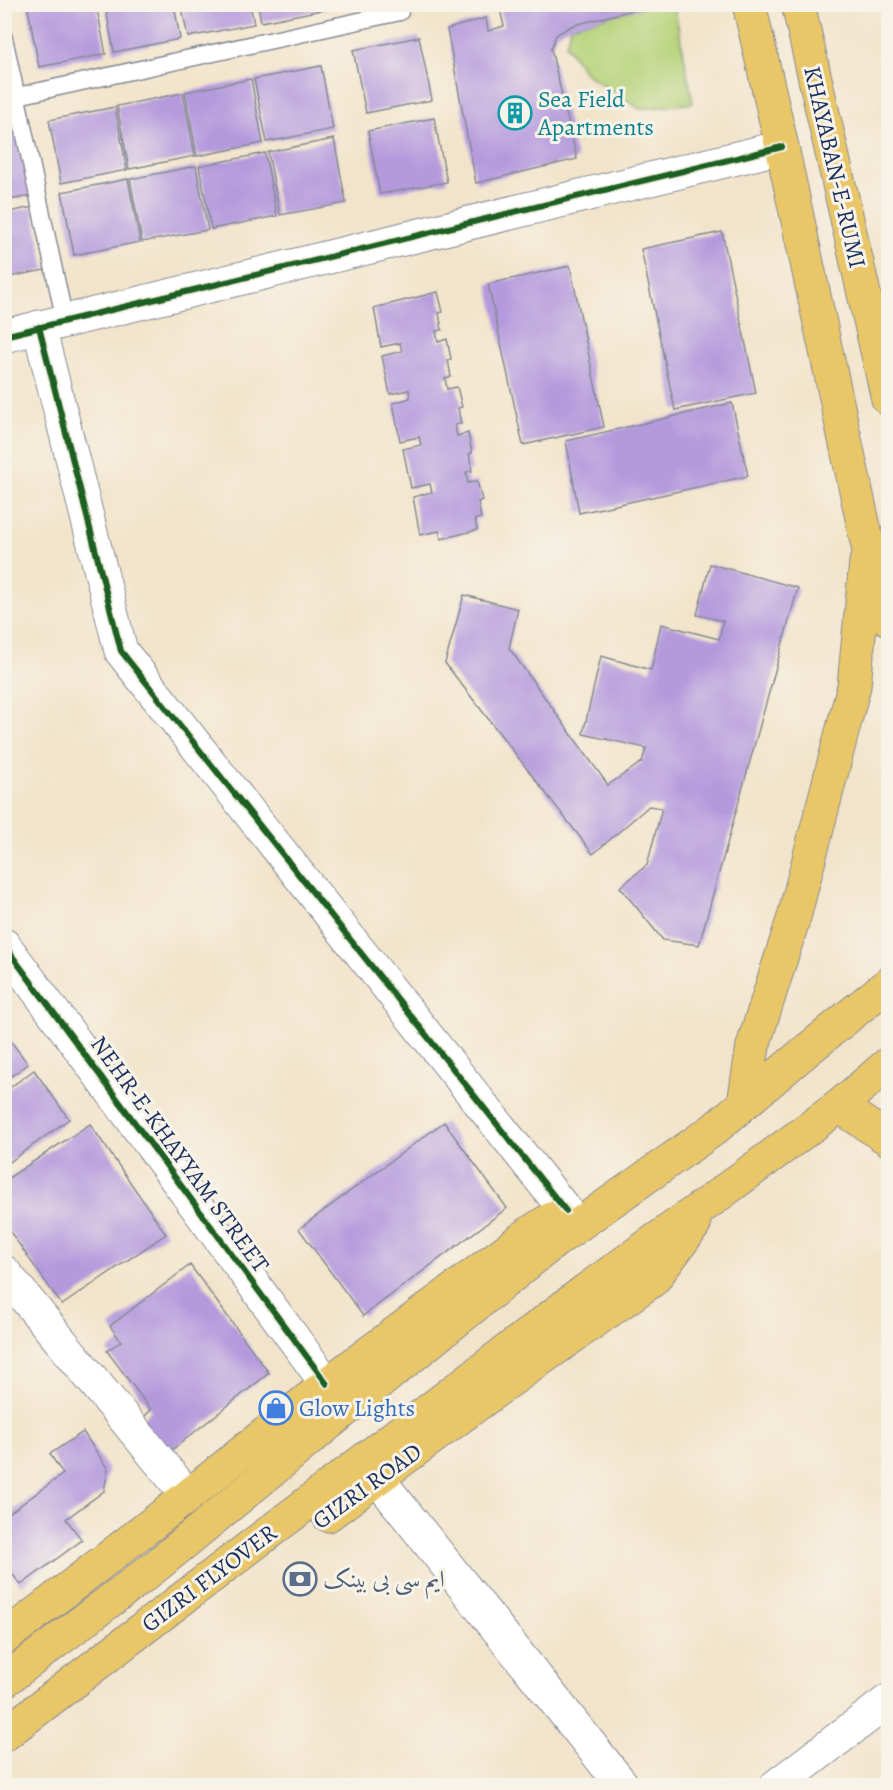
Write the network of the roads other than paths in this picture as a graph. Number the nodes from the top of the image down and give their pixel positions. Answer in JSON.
{"nodes":[{"id":1,"x":749,"y":4,"type":"edge"},
{"id":2,"x":798,"y":4,"type":"edge"},
{"id":3,"x":400,"y":12,"type":"dead end"},
{"id":4,"x":4,"y":38,"type":"edge"},
{"id":5,"x":11,"y":98,"type":"edge"},
{"id":6,"x":782,"y":147,"type":"junction"},
{"id":7,"x":52,"y":324,"type":"junction"},
{"id":8,"x":4,"y":336,"type":"edge"},
{"id":9,"x":888,"y":399,"type":"edge"},
{"id":10,"x":868,"y":546,"type":"junction"},
{"id":11,"x":888,"y":619,"type":"edge"},
{"id":12,"x":4,"y":945,"type":"edge"},
{"id":13,"x":888,"y":984,"type":"edge"},
{"id":14,"x":888,"y":1064,"type":"edge"},
{"id":15,"x":744,"y":1103,"type":"junction"},
{"id":16,"x":839,"y":1106,"type":"junction"},
{"id":17,"x":713,"y":1130,"type":"junction"},
{"id":18,"x":888,"y":1139,"type":"edge"},
{"id":19,"x":713,"y":1199,"type":"junction"},
{"id":20,"x":566,"y":1211,"type":"junction"},
{"id":21,"x":4,"y":1272,"type":"edge"},
{"id":22,"x":327,"y":1384,"type":"junction"},
{"id":23,"x":378,"y":1479,"type":"junction"},
{"id":24,"x":188,"y":1496,"type":"junction"},
{"id":25,"x":4,"y":1638,"type":"edge"},
{"id":26,"x":4,"y":1681,"type":"edge"},
{"id":27,"x":888,"y":1701,"type":"edge"},
{"id":28,"x":4,"y":1735,"type":"edge"},
{"id":29,"x":4,"y":1757,"type":"edge"},
{"id":30,"x":623,"y":1785,"type":"edge"},
{"id":31,"x":776,"y":1785,"type":"edge"}],
"edges":[{"from":1,"to":6,"type":"main road"},
{"from":2,"to":9,"type":"main road","name":"KHAYABAN-E-RUMI"},
{"from":3,"to":5,"type":"lane"},
{"from":4,"to":5,"type":"lane"},
{"from":5,"to":7,"type":"lane"},
{"from":6,"to":7,"type":"street"},
{"from":6,"to":10,"type":"main road"},
{"from":7,"to":8,"type":"street"},
{"from":7,"to":20,"type":"street"},
{"from":10,"to":11,"type":"main road"},
{"from":10,"to":15,"type":"main road"},
{"from":12,"to":22,"type":"street","name":"NEHR-E-KHAYYAM STREET"},
{"from":13,"to":15,"type":"main road"},
{"from":14,"to":16,"type":"main road","name":"GIZRI FLYOVER"},
{"from":15,"to":17,"type":"main road"},
{"from":16,"to":18,"type":"main road"},
{"from":16,"to":19,"type":"main road","name":"GIZRI FLYOVER"},
{"from":17,"to":20,"type":"main road"},
{"from":17,"to":26,"type":"main road","name":"GIZRI FLYOVER"},
{"from":19,"to":23,"type":"main road","name":"GIZRI ROAD"},
{"from":19,"to":28,"type":"main road","name":"GIZRI FLYOVER"},
{"from":20,"to":22,"type":"main road"},
{"from":21,"to":24,"type":"street"},
{"from":22,"to":24,"type":"main road"},
{"from":23,"to":29,"type":"main road","name":"GIZRI ROAD"},
{"from":23,"to":30,"type":"street"},
{"from":24,"to":25,"type":"main road"},
{"from":27,"to":31,"type":"street"}]}
